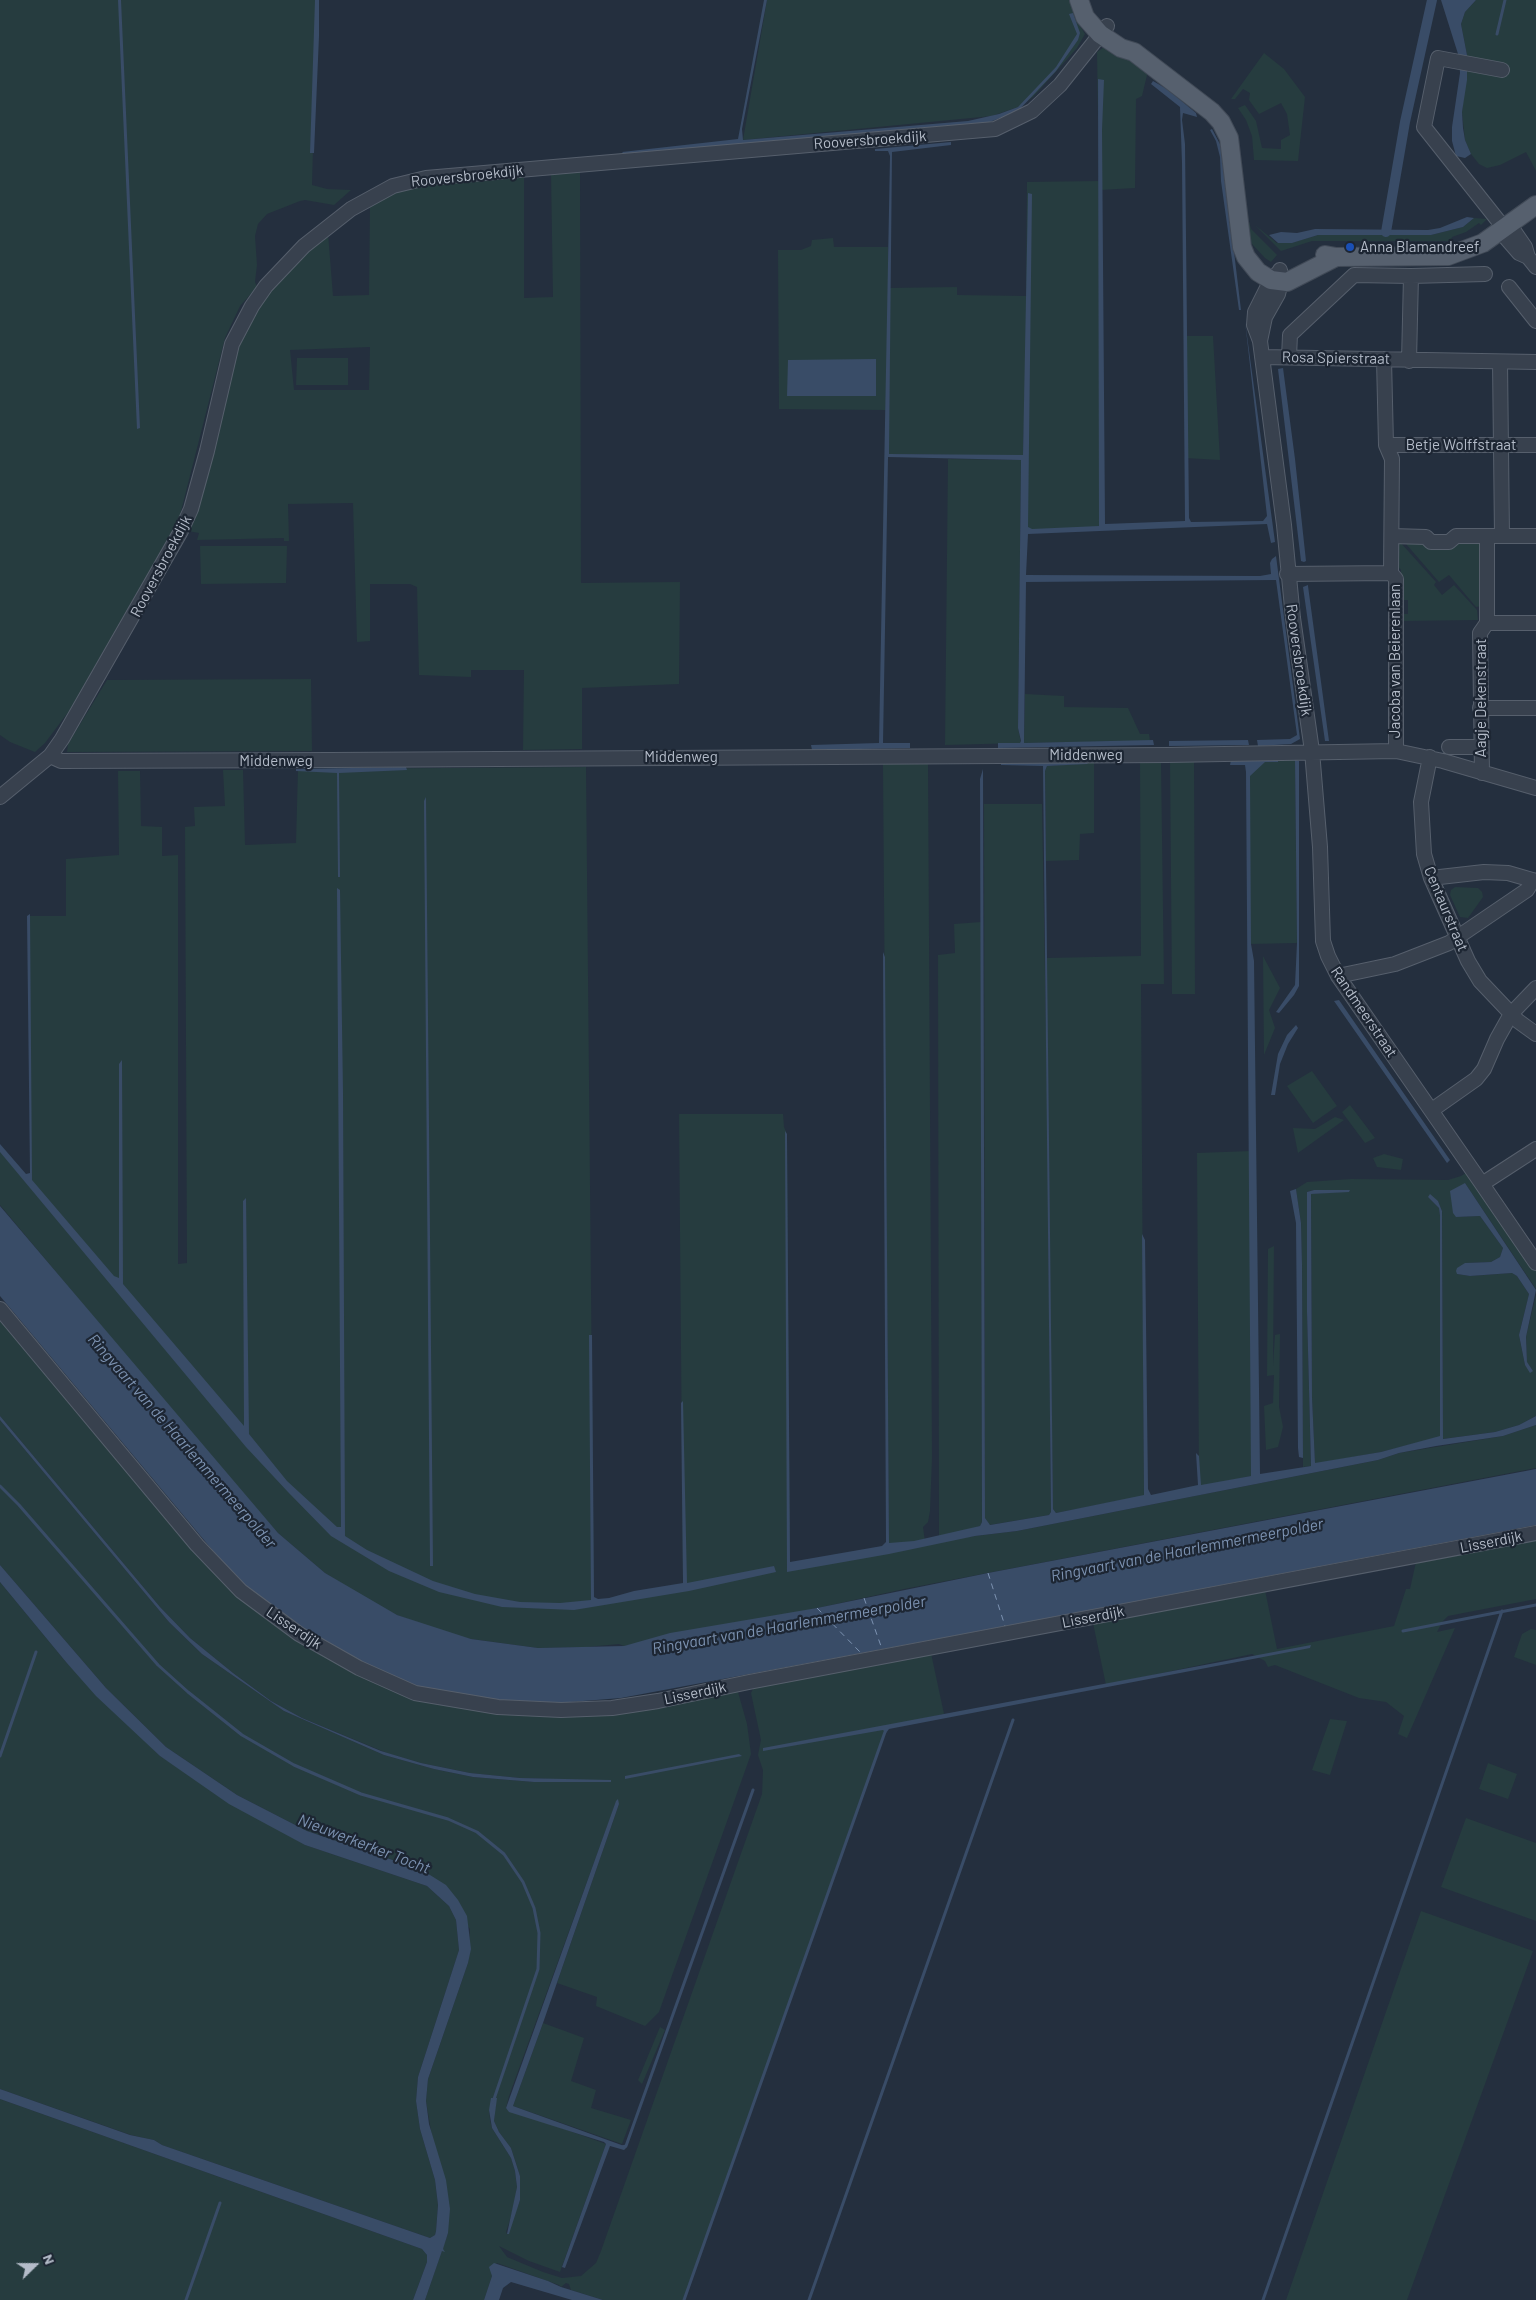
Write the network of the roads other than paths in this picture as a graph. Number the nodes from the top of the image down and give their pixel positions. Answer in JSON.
{"nodes":[{"id":1,"x":1079,"y":0,"type":"edge"},
{"id":2,"x":1090,"y":0,"type":"edge"},
{"id":3,"x":1104,"y":30,"type":"junction"},
{"id":4,"x":1502,"y":70,"type":"dead end"},
{"id":5,"x":1536,"y":205,"type":"edge"},
{"id":6,"x":1536,"y":212,"type":"edge"},
{"id":7,"x":1508,"y":232,"type":"junction"},
{"id":8,"x":1532,"y":262,"type":"edge"},
{"id":9,"x":1485,"y":274,"type":"dead end"},
{"id":10,"x":1411,"y":276,"type":"junction"},
{"id":11,"x":1277,"y":278,"type":"junction"},
{"id":12,"x":1509,"y":287,"type":"dead end"},
{"id":13,"x":1536,"y":321,"type":"edge"},
{"id":14,"x":1262,"y":357,"type":"junction"},
{"id":15,"x":1289,"y":357,"type":"junction"},
{"id":16,"x":1384,"y":359,"type":"junction"},
{"id":17,"x":1410,"y":361,"type":"junction"},
{"id":18,"x":1500,"y":362,"type":"junction"},
{"id":19,"x":1536,"y":362,"type":"edge"},
{"id":20,"x":1386,"y":445,"type":"junction"},
{"id":21,"x":1501,"y":445,"type":"junction"},
{"id":22,"x":1536,"y":445,"type":"edge"},
{"id":23,"x":1392,"y":536,"type":"junction"},
{"id":24,"x":1487,"y":536,"type":"junction"},
{"id":25,"x":1502,"y":536,"type":"junction"},
{"id":26,"x":1536,"y":536,"type":"edge"},
{"id":27,"x":1391,"y":573,"type":"junction"},
{"id":28,"x":1288,"y":574,"type":"junction"},
{"id":29,"x":1487,"y":623,"type":"junction"},
{"id":30,"x":1536,"y":623,"type":"edge"},
{"id":31,"x":1480,"y":708,"type":"junction"},
{"id":32,"x":1536,"y":708,"type":"edge"},
{"id":33,"x":1449,"y":747,"type":"dead end"},
{"id":34,"x":1481,"y":747,"type":"junction"},
{"id":35,"x":1312,"y":751,"type":"junction"},
{"id":36,"x":1396,"y":751,"type":"junction"},
{"id":37,"x":50,"y":756,"type":"junction"},
{"id":38,"x":1430,"y":758,"type":"junction"},
{"id":39,"x":1482,"y":773,"type":"junction"},
{"id":40,"x":1536,"y":788,"type":"edge"},
{"id":41,"x":0,"y":797,"type":"edge"},
{"id":42,"x":1431,"y":878,"type":"junction"},
{"id":43,"x":1535,"y":880,"type":"edge"},
{"id":44,"x":1457,"y":938,"type":"junction"},
{"id":45,"x":1338,"y":976,"type":"junction"},
{"id":46,"x":1536,"y":988,"type":"edge"},
{"id":47,"x":1511,"y":1014,"type":"junction"},
{"id":48,"x":1536,"y":1034,"type":"edge"},
{"id":49,"x":1432,"y":1110,"type":"junction"},
{"id":50,"x":1536,"y":1150,"type":"edge"},
{"id":51,"x":1482,"y":1184,"type":"junction"},
{"id":52,"x":1536,"y":1262,"type":"edge"},
{"id":53,"x":0,"y":1309,"type":"edge"},
{"id":54,"x":1536,"y":1533,"type":"edge"}],
"edges":[{"from":1,"to":3,"type":"main road"},
{"from":2,"to":3,"type":"main road"},
{"from":3,"to":11,"type":"main road"},
{"from":3,"to":37,"type":"street","name":"Rooversbroekdijk"},
{"from":4,"to":7,"type":"street"},
{"from":5,"to":7,"type":"main road"},
{"from":6,"to":7,"type":"main road"},
{"from":7,"to":8,"type":"street"},
{"from":7,"to":11,"type":"main road"},
{"from":9,"to":10,"type":"street"},
{"from":10,"to":15,"type":"street"},
{"from":10,"to":17,"type":"street","name":"Rosa Spierstraat"},
{"from":11,"to":14,"type":"street","name":"Rooversbroekdijk"},
{"from":12,"to":13,"type":"street"},
{"from":14,"to":15,"type":"street","name":"Rosa Spierstraat"},
{"from":14,"to":28,"type":"street","name":"Rooversbroekdijk"},
{"from":15,"to":16,"type":"street","name":"Rosa Spierstraat"},
{"from":16,"to":17,"type":"street","name":"Rosa Spierstraat"},
{"from":16,"to":20,"type":"street","name":"Jacoba van Beierenlaan"},
{"from":17,"to":18,"type":"street","name":"Rosa Spierstraat"},
{"from":18,"to":19,"type":"street","name":"Rosa Spierstraat"},
{"from":18,"to":21,"type":"street"},
{"from":20,"to":21,"type":"street","name":"Betje Wolffstraat"},
{"from":20,"to":23,"type":"street","name":"Jacoba van Beierenlaan"},
{"from":21,"to":22,"type":"street","name":"Betje Wolffstraat"},
{"from":21,"to":25,"type":"street"},
{"from":23,"to":24,"type":"street"},
{"from":23,"to":27,"type":"street","name":"Jacoba van Beierenlaan"},
{"from":24,"to":25,"type":"street"},
{"from":24,"to":29,"type":"street","name":"Aagje Dekenstraat"},
{"from":25,"to":26,"type":"street"},
{"from":27,"to":28,"type":"street","name":"Jacoba van Beierenlaan"},
{"from":27,"to":36,"type":"street","name":"Jacoba van Beierenlaan"},
{"from":28,"to":35,"type":"street","name":"Rooversbroekdijk"},
{"from":29,"to":30,"type":"street"},
{"from":29,"to":31,"type":"street","name":"Aagje Dekenstraat"},
{"from":31,"to":32,"type":"street"},
{"from":31,"to":34,"type":"street","name":"Aagje Dekenstraat"},
{"from":33,"to":34,"type":"street"},
{"from":34,"to":39,"type":"street","name":"Aagje Dekenstraat"},
{"from":35,"to":36,"type":"street"},
{"from":35,"to":37,"type":"street","name":"Middenweg"},
{"from":35,"to":45,"type":"street","name":"Randmeerstraat"},
{"from":36,"to":38,"type":"street"},
{"from":37,"to":41,"type":"street","name":"Rooversbroekdijk"},
{"from":38,"to":39,"type":"street"},
{"from":38,"to":42,"type":"street","name":"Centaurstraat"},
{"from":39,"to":40,"type":"street"},
{"from":42,"to":43,"type":"street"},
{"from":42,"to":44,"type":"street","name":"Centaurstraat"},
{"from":43,"to":44,"type":"street"},
{"from":44,"to":45,"type":"street"},
{"from":44,"to":47,"type":"street","name":"Centaurstraat"},
{"from":45,"to":49,"type":"street","name":"Randmeerstraat"},
{"from":46,"to":47,"type":"street"},
{"from":47,"to":48,"type":"street","name":"Centaurstraat"},
{"from":47,"to":49,"type":"street"},
{"from":49,"to":51,"type":"street","name":"Randmeerstraat"},
{"from":50,"to":51,"type":"street"},
{"from":51,"to":52,"type":"street","name":"Randmeerstraat"},
{"from":53,"to":54,"type":"street","name":"Lisserdijk"}]}
